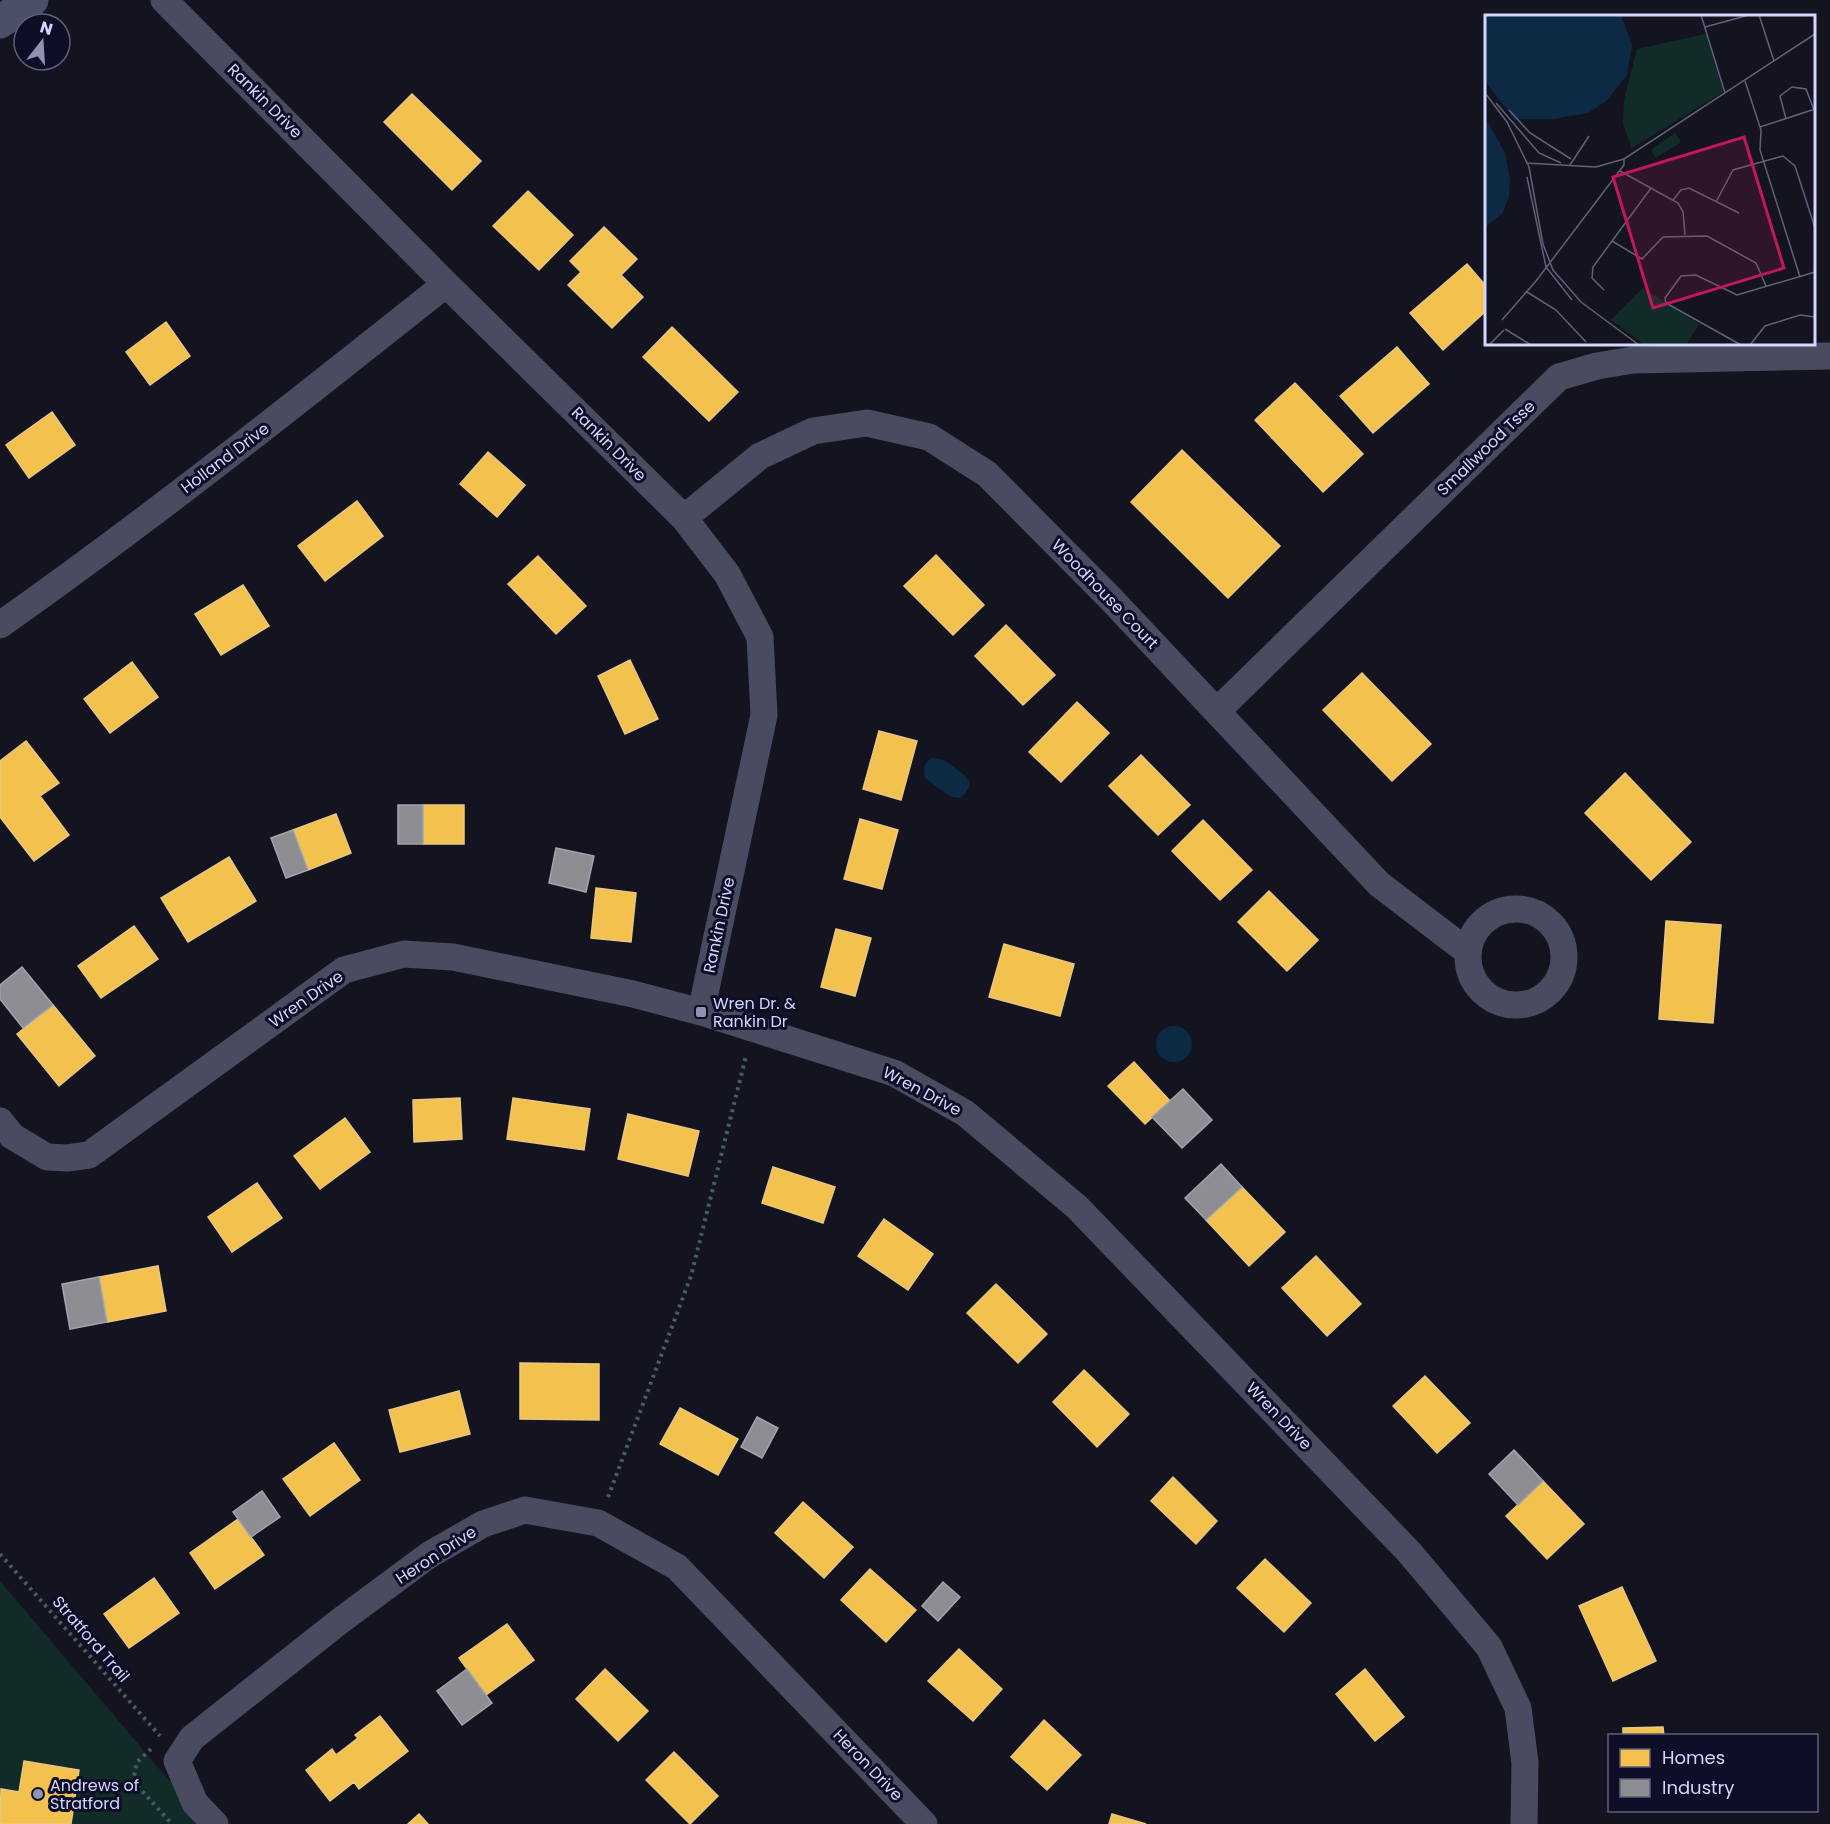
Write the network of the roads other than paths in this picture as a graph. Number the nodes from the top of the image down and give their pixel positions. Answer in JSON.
{"nodes":[{"id":1,"x":32,"y":0,"type":"edge"},
{"id":2,"x":164,"y":0,"type":"edge"},
{"id":3,"x":0,"y":22,"type":"edge"},
{"id":4,"x":446,"y":284,"type":"junction"},
{"id":5,"x":1830,"y":356,"type":"edge"},
{"id":6,"x":684,"y":518,"type":"junction"},
{"id":7,"x":0,"y":626,"type":"edge"},
{"id":8,"x":1217,"y":711,"type":"junction"},
{"id":9,"x":1468,"y":952,"type":"dead end"},
{"id":10,"x":700,"y":1012,"type":"junction"},
{"id":11,"x":0,"y":1121,"type":"edge"},
{"id":12,"x":215,"y":1824,"type":"edge"},
{"id":13,"x":924,"y":1824,"type":"edge"},
{"id":14,"x":1524,"y":1824,"type":"edge"}],
"edges":[{"from":1,"to":3,"type":"main road"},
{"from":2,"to":4,"type":"street","name":"Rankin Drive"},
{"from":4,"to":6,"type":"street","name":"Rankin Drive"},
{"from":4,"to":7,"type":"street","name":"Holland Drive"},
{"from":5,"to":8,"type":"street","name":"Smallwood Tsse"},
{"from":6,"to":8,"type":"street","name":"Woodhouse Court"},
{"from":6,"to":10,"type":"street","name":"Rankin Drive"},
{"from":8,"to":9,"type":"street","name":"Woodhouse Court"},
{"from":10,"to":11,"type":"street","name":"Wren Drive"},
{"from":10,"to":14,"type":"street","name":"Wren Drive"},
{"from":12,"to":13,"type":"street","name":"Heron Drive"}]}
